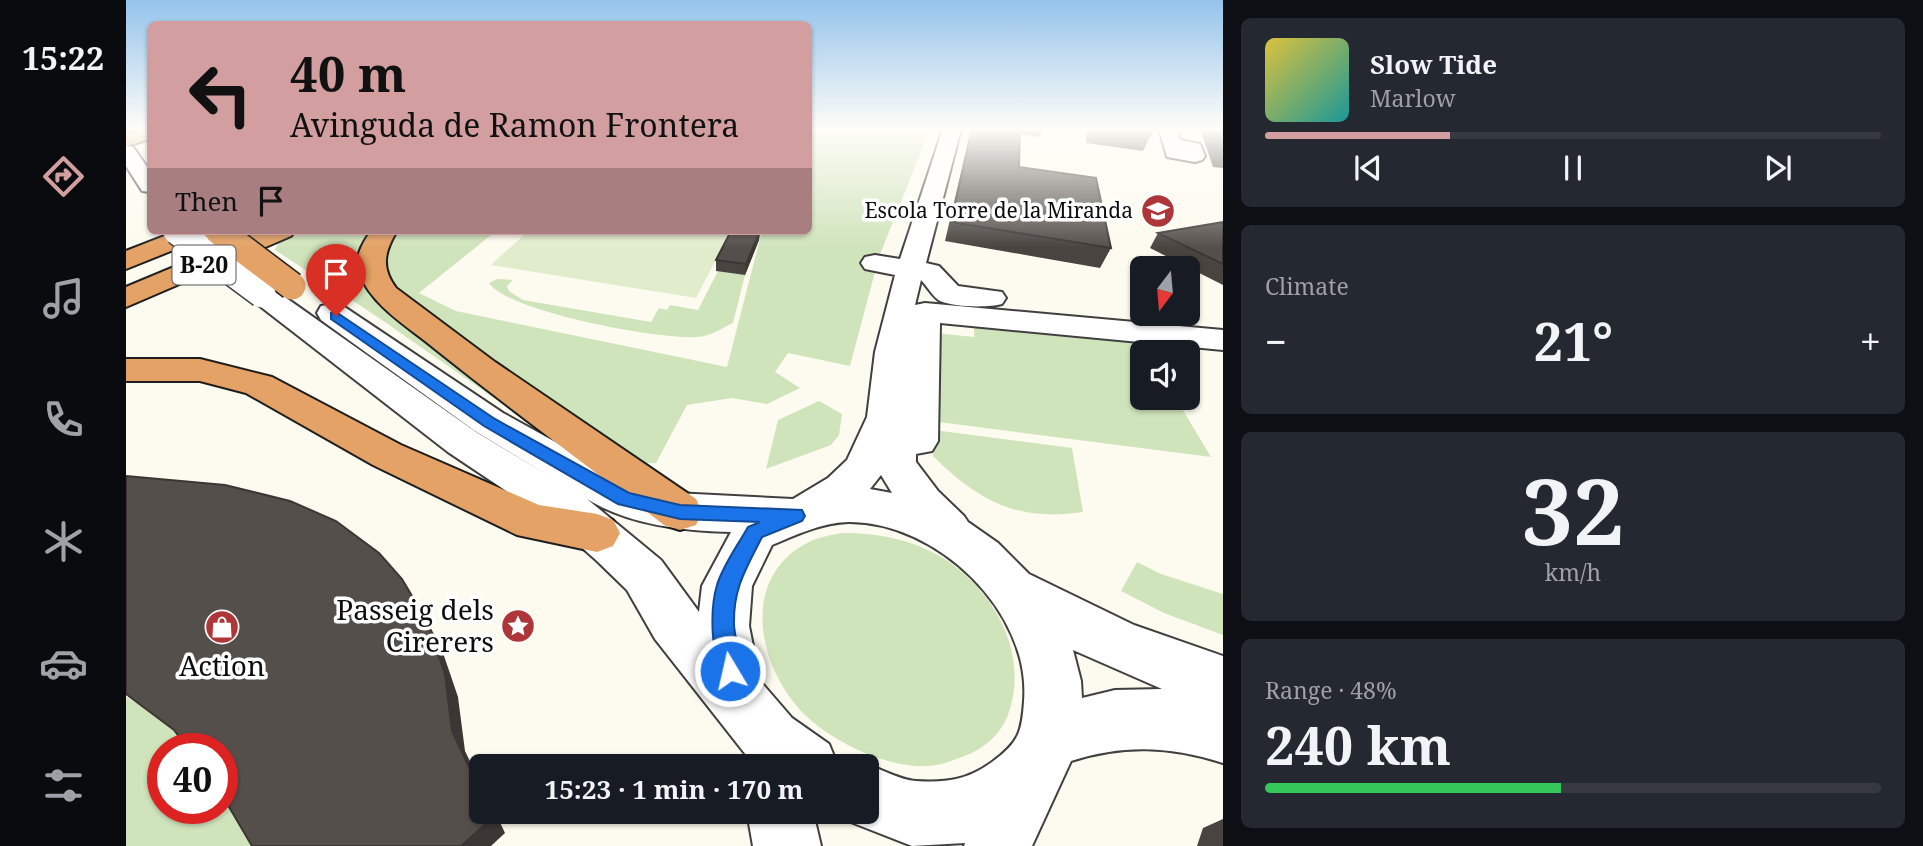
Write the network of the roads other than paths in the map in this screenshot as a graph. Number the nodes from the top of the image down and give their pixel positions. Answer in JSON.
{"nodes":[{"id":1,"x":943,"y":168,"type":"edge"},
{"id":2,"x":956,"y":168,"type":"edge"},
{"id":3,"x":126,"y":181,"type":"edge"},
{"id":4,"x":147,"y":208,"type":"edge"},
{"id":5,"x":184,"y":235,"type":"edge"},
{"id":6,"x":189,"y":235,"type":"edge"},
{"id":7,"x":212,"y":235,"type":"edge"},
{"id":8,"x":218,"y":235,"type":"edge"},
{"id":9,"x":223,"y":235,"type":"edge"},
{"id":10,"x":273,"y":235,"type":"edge"},
{"id":11,"x":381,"y":235,"type":"edge"},
{"id":12,"x":126,"y":261,"type":"edge"},
{"id":13,"x":875,"y":263,"type":"dead end"},
{"id":14,"x":920,"y":270,"type":"junction"},
{"id":15,"x":126,"y":273,"type":"edge"},
{"id":16,"x":277,"y":290,"type":"junction"},
{"id":17,"x":126,"y":298,"type":"edge"},
{"id":18,"x":901,"y":300,"type":"junction"},
{"id":19,"x":1130,"y":309,"type":"edge"},
{"id":20,"x":1200,"y":315,"type":"edge"},
{"id":21,"x":1223,"y":317,"type":"edge"},
{"id":22,"x":1223,"y":328,"type":"edge"},
{"id":23,"x":1223,"y":340,"type":"edge"},
{"id":24,"x":126,"y":370,"type":"edge"},
{"id":25,"x":902,"y":430,"type":"junction"},
{"id":26,"x":680,"y":512,"type":"junction"},
{"id":27,"x":805,"y":513,"type":"junction"},
{"id":28,"x":597,"y":533,"type":"junction"},
{"id":29,"x":964,"y":543,"type":"junction"},
{"id":30,"x":1013,"y":589,"type":"junction"},
{"id":31,"x":1223,"y":684,"type":"edge"},
{"id":32,"x":734,"y":694,"type":"junction"},
{"id":33,"x":1223,"y":733,"type":"edge"},
{"id":34,"x":784,"y":754,"type":"edge"},
{"id":35,"x":1041,"y":755,"type":"junction"},
{"id":36,"x":879,"y":801,"type":"edge"},
{"id":37,"x":782,"y":824,"type":"edge"},
{"id":38,"x":787,"y":846,"type":"edge"},
{"id":39,"x":998,"y":846,"type":"edge"}],
"edges":[{"from":1,"to":14,"type":"street"},
{"from":2,"to":14,"type":"street"},
{"from":3,"to":4,"type":"street"},
{"from":5,"to":16,"type":"street","bridge":true},
{"from":6,"to":12,"type":"highway"},
{"from":7,"to":16,"type":"street","bridge":true},
{"from":8,"to":15,"type":"highway","number":"B-20"},
{"from":9,"to":16,"type":"highway","bridge":true},
{"from":10,"to":17,"type":"highway","number":"B-20"},
{"from":11,"to":26,"type":"highway"},
{"from":13,"to":14,"type":"street"},
{"from":14,"to":18,"type":"street"},
{"from":14,"to":19,"type":"street"},
{"from":16,"to":26,"type":"street"},
{"from":16,"to":28,"type":"street"},
{"from":18,"to":22,"type":"street"},
{"from":18,"to":25,"type":"street"},
{"from":20,"to":21,"type":"street"},
{"from":23,"to":25,"type":"street"},
{"from":24,"to":28,"type":"highway"},
{"from":25,"to":27,"type":"street"},
{"from":25,"to":29,"type":"street"},
{"from":26,"to":27,"type":"street"},
{"from":27,"to":29,"type":"street"},
{"from":27,"to":32,"type":"street"},
{"from":28,"to":32,"type":"street"},
{"from":29,"to":30,"type":"street"},
{"from":30,"to":31,"type":"street"},
{"from":30,"to":35,"type":"street"},
{"from":32,"to":34,"type":"street"},
{"from":33,"to":35,"type":"street"},
{"from":35,"to":36,"type":"street"},
{"from":35,"to":39,"type":"street"},
{"from":37,"to":38,"type":"street"}]}
